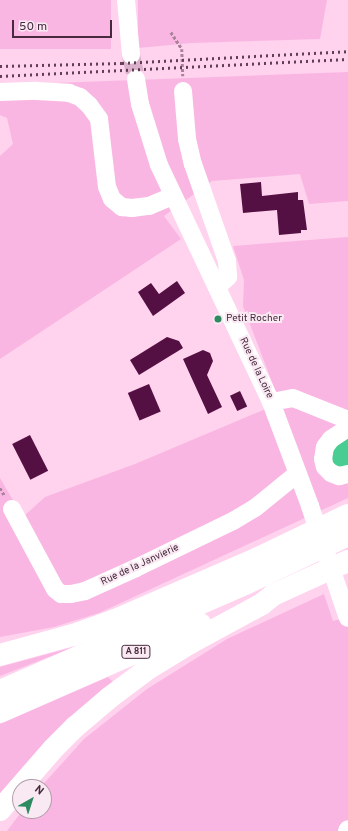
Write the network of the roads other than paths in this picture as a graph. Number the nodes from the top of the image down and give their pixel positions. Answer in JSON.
{"nodes":[{"id":1,"x":126,"y":0,"type":"edge"},
{"id":2,"x":131,"y":55,"type":"tunnel mouth"},
{"id":3,"x":136,"y":79,"type":"tunnel mouth"},
{"id":4,"x":183,"y":91,"type":"road end"},
{"id":5,"x":0,"y":92,"type":"edge"},
{"id":6,"x":172,"y":196,"type":"junction"},
{"id":7,"x":217,"y":287,"type":"junction"},
{"id":8,"x":271,"y":402,"type":"junction"},
{"id":9,"x":348,"y":420,"type":"edge"},
{"id":10,"x":348,"y":428,"type":"edge"},
{"id":11,"x":298,"y":473,"type":"junction"},
{"id":12,"x":348,"y":474,"type":"edge"},
{"id":13,"x":12,"y":508,"type":"dead end"},
{"id":14,"x":344,"y":527,"type":"edge"},
{"id":15,"x":304,"y":546,"type":"junction"},
{"id":16,"x":348,"y":561,"type":"edge"},
{"id":17,"x":273,"y":595,"type":"junction"},
{"id":18,"x":347,"y":613,"type":"edge"},
{"id":19,"x":0,"y":655,"type":"edge"},
{"id":20,"x":0,"y":691,"type":"edge"},
{"id":21,"x":0,"y":712,"type":"edge"},
{"id":22,"x":0,"y":810,"type":"edge"}],
"edges":[{"from":1,"to":2,"type":"street"},
{"from":3,"to":6,"type":"street","name":"Rue de la Loire"},
{"from":4,"to":7,"type":"street"},
{"from":5,"to":6,"type":"street"},
{"from":6,"to":7,"type":"street","name":"Rue de la Loire"},
{"from":7,"to":8,"type":"street","name":"Rue de la Loire"},
{"from":8,"to":9,"type":"street"},
{"from":8,"to":11,"type":"street","name":"Rue de la Loire"},
{"from":10,"to":12,"type":"street"},
{"from":11,"to":13,"type":"street","name":"Rue de la Janvierie"},
{"from":11,"to":18,"type":"street","name":"Rue de la Loire"},
{"from":14,"to":15,"type":"highway"},
{"from":15,"to":19,"type":"highway"},
{"from":15,"to":20,"type":"highway","number":"A 811"},
{"from":16,"to":17,"type":"highway","number":"A 811"},
{"from":17,"to":21,"type":"highway","number":"A 811"},
{"from":17,"to":22,"type":"highway"}]}
